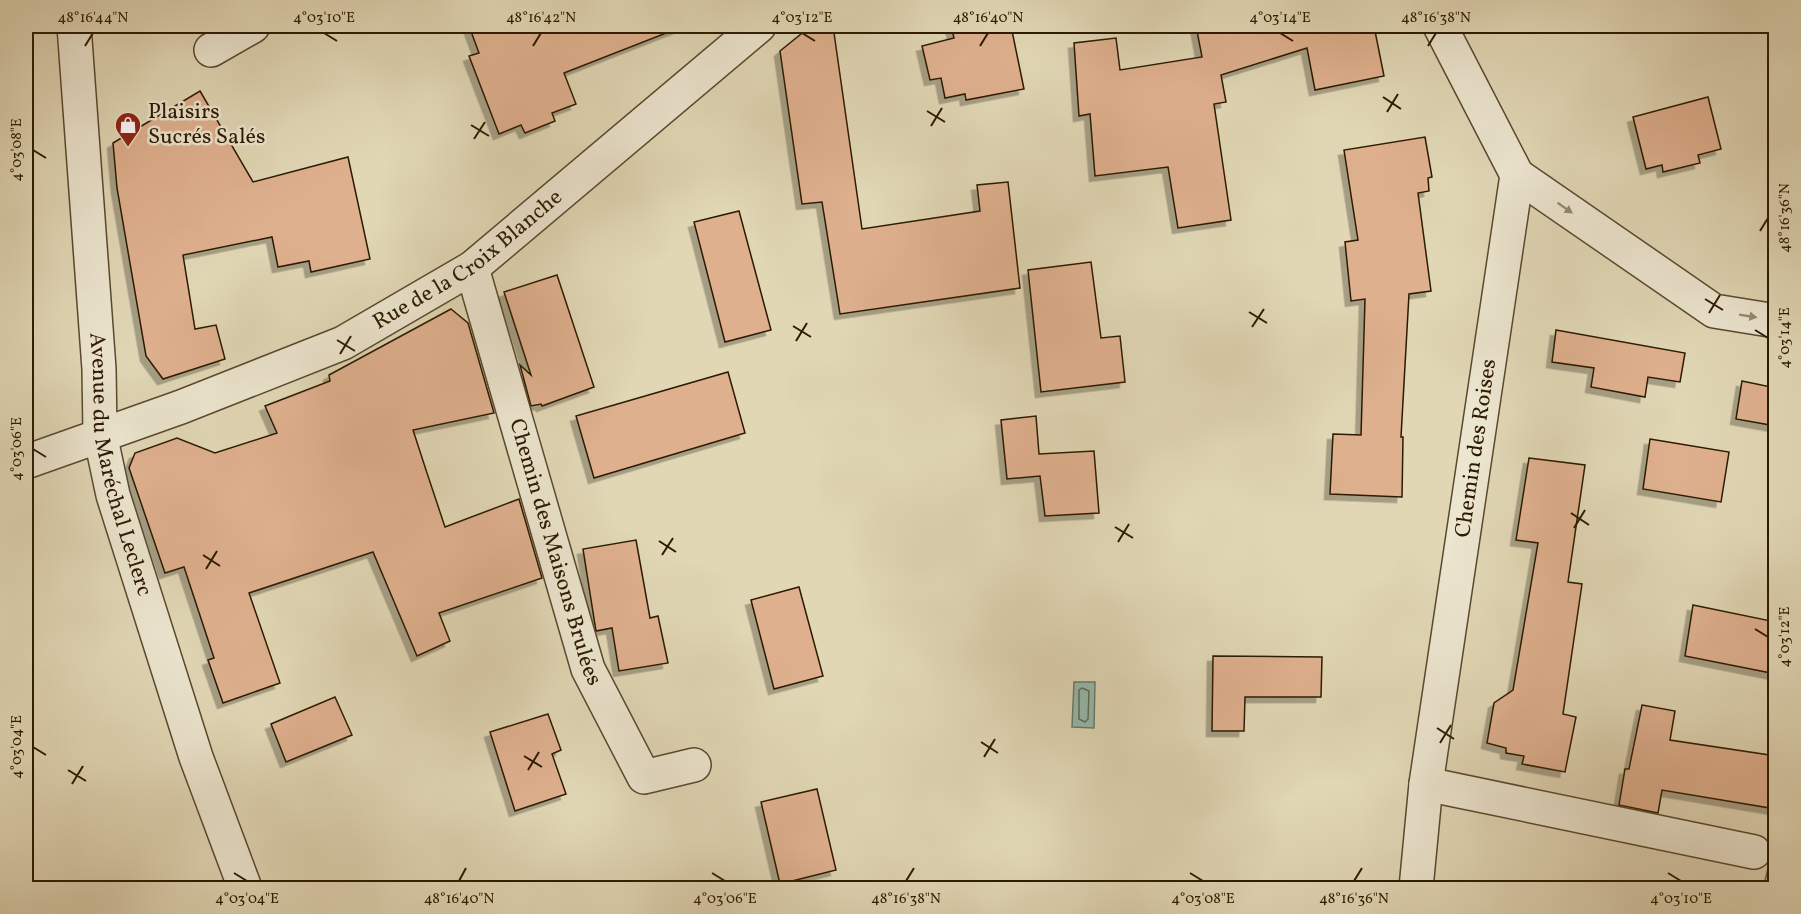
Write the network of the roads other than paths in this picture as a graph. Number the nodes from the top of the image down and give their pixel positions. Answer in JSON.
{"nodes":[{"id":1,"x":74,"y":26,"type":"edge"},
{"id":2,"x":253,"y":26,"type":"edge"},
{"id":3,"x":759,"y":26,"type":"edge"},
{"id":4,"x":1440,"y":26,"type":"edge"},
{"id":5,"x":211,"y":50,"type":"dead end"},
{"id":6,"x":1517,"y":175,"type":"junction"},
{"id":7,"x":472,"y":268,"type":"junction"},
{"id":8,"x":1776,"y":321,"type":"edge"},
{"id":9,"x":100,"y":434,"type":"junction"},
{"id":10,"x":26,"y":462,"type":"edge"},
{"id":11,"x":694,"y":765,"type":"dead end"},
{"id":12,"x":1426,"y":784,"type":"junction"},
{"id":13,"x":1754,"y":852,"type":"dead end"},
{"id":14,"x":245,"y":888,"type":"edge"},
{"id":15,"x":1416,"y":888,"type":"edge"}],
"edges":[{"from":1,"to":9,"type":"street","name":"Avenue du Maréchal Leclerc"},
{"from":2,"to":5,"type":"street"},
{"from":3,"to":7,"type":"street","name":"Rue de la Croix Blanche"},
{"from":4,"to":6,"type":"street"},
{"from":6,"to":8,"type":"street","one_way":true},
{"from":6,"to":12,"type":"street","name":"Chemin des Roises"},
{"from":7,"to":9,"type":"street","name":"Rue de la Croix Blanche"},
{"from":7,"to":11,"type":"street","name":"Chemin des Maisons Brulées"},
{"from":9,"to":10,"type":"street","name":"Rue de la Croix Blanche"},
{"from":9,"to":14,"type":"street","name":"Avenue du Maréchal Leclerc"},
{"from":12,"to":13,"type":"street"},
{"from":12,"to":15,"type":"street","name":"Chemin des Roises"}]}
